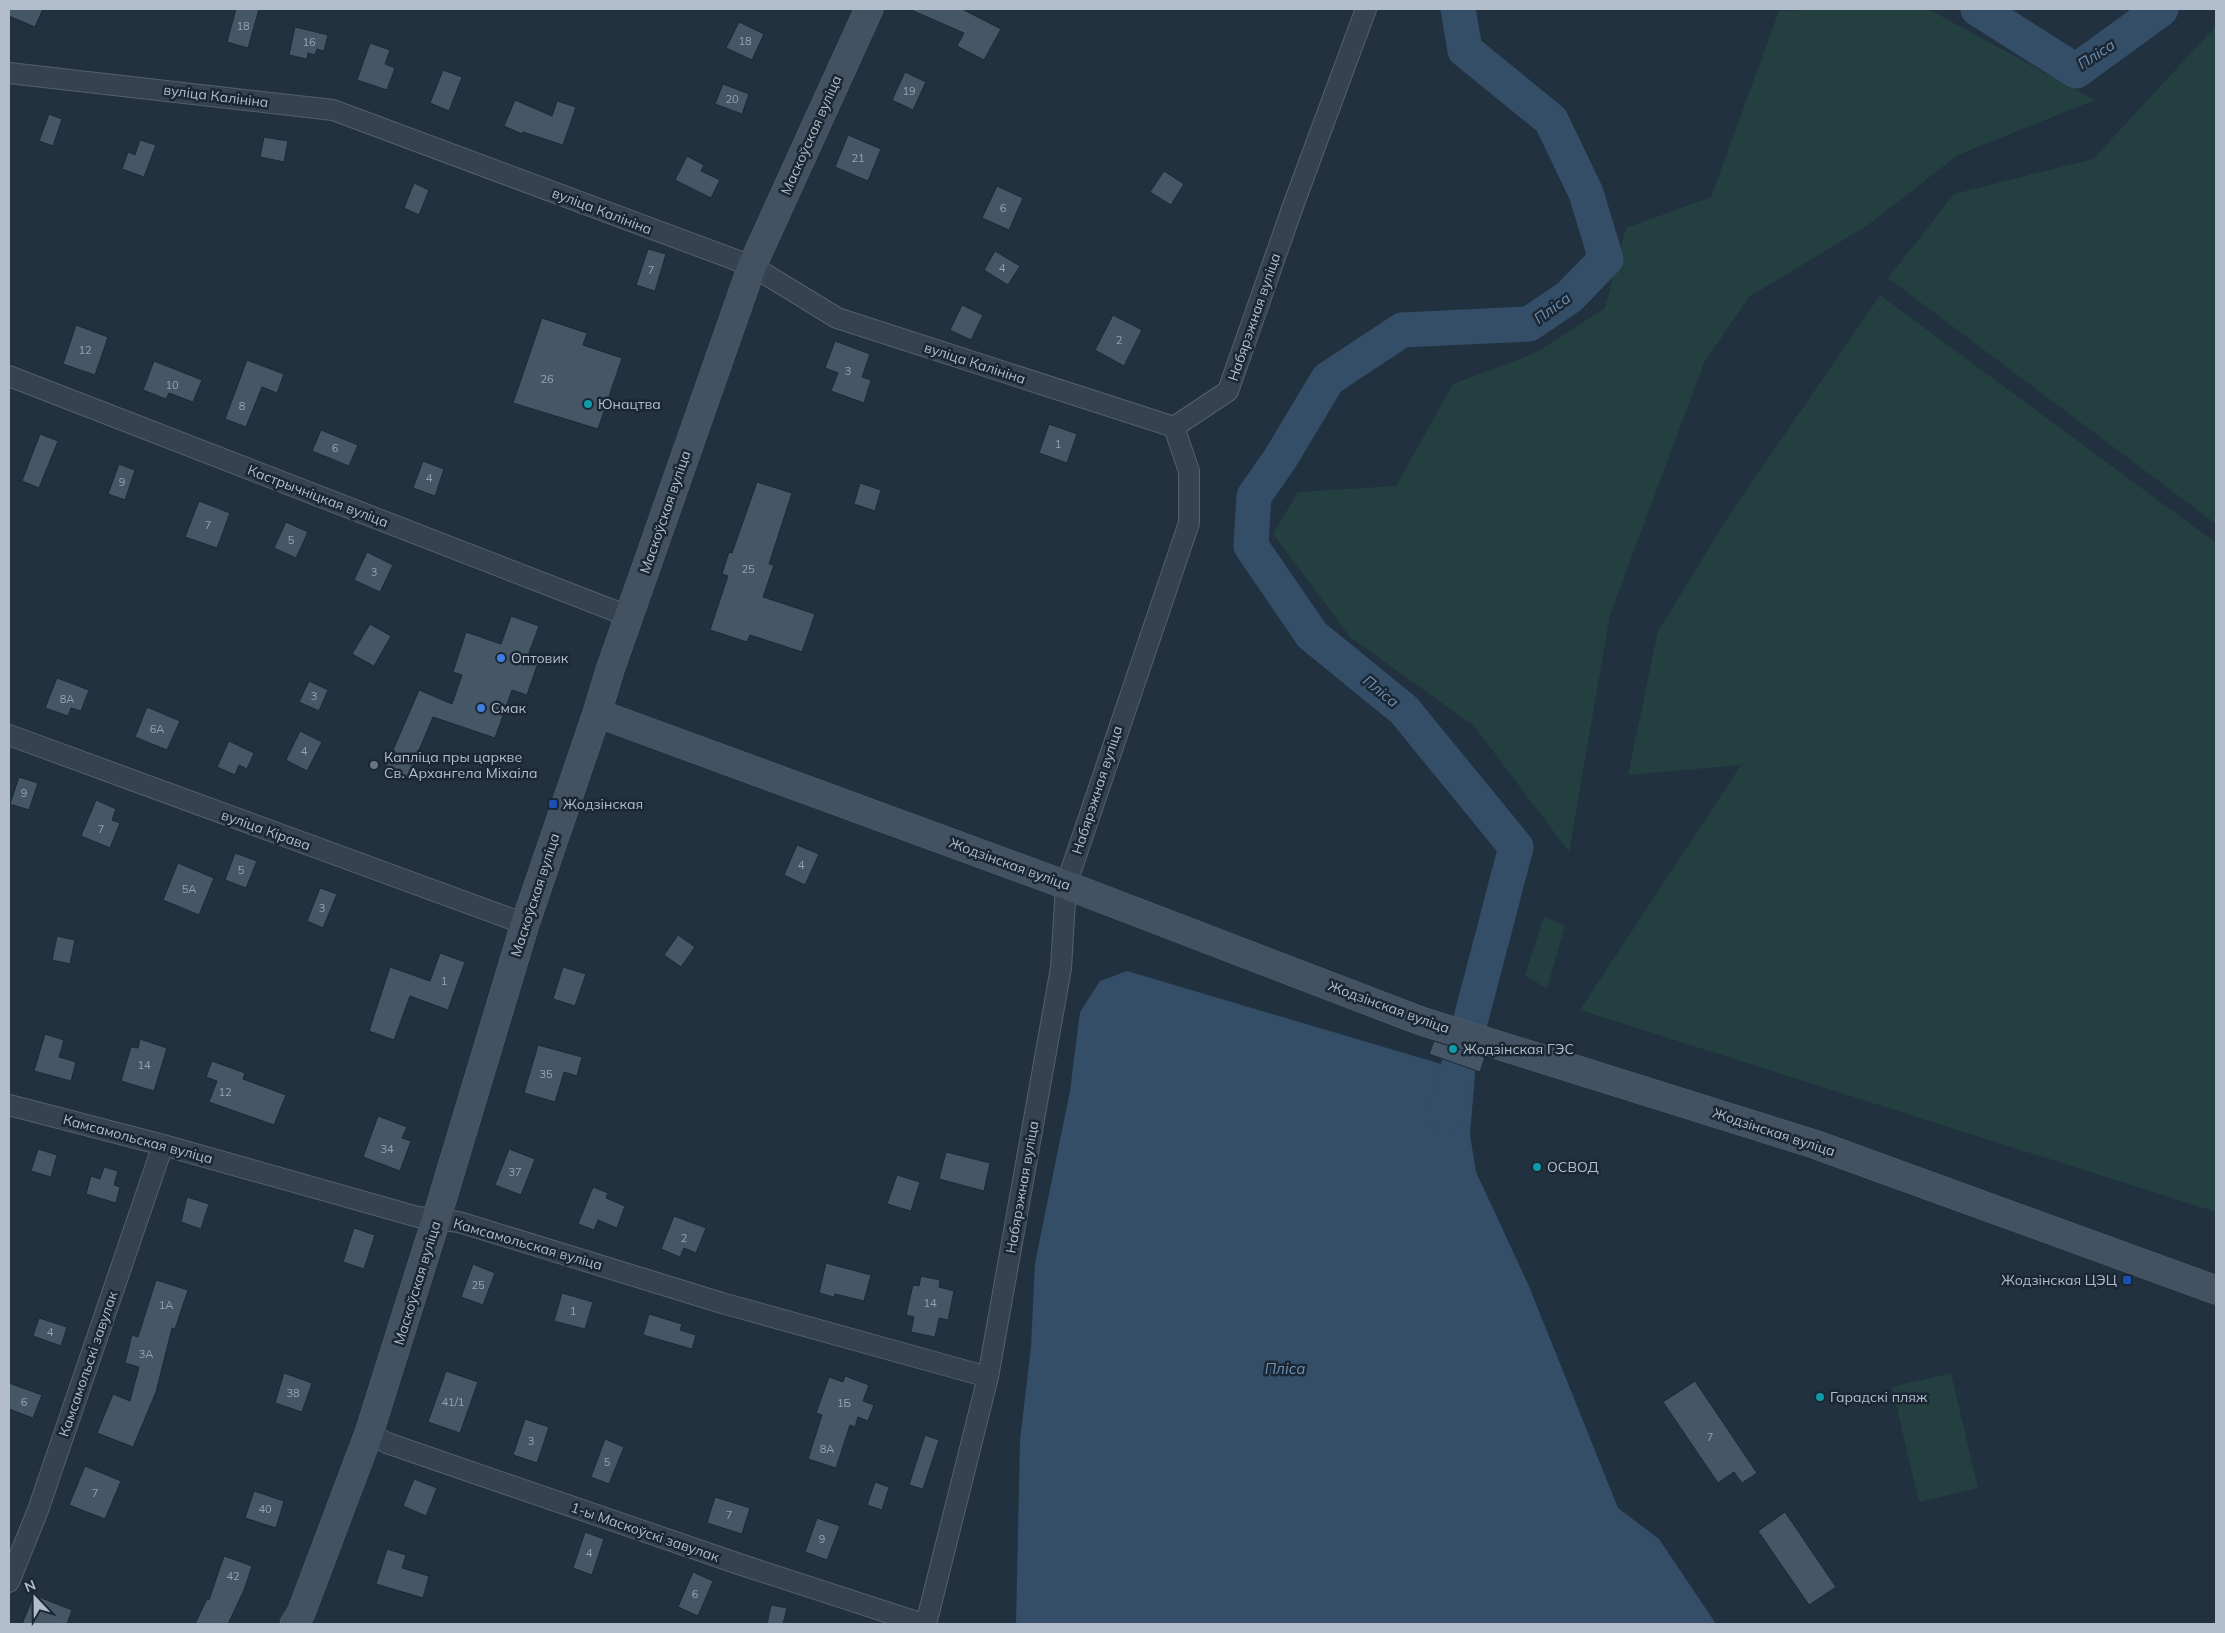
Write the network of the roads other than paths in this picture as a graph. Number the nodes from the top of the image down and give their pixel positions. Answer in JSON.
{"nodes":[{"id":1,"x":869,"y":9,"type":"edge"},
{"id":2,"x":1366,"y":9,"type":"edge"},
{"id":3,"x":9,"y":73,"type":"edge"},
{"id":4,"x":752,"y":266,"type":"junction"},
{"id":5,"x":9,"y":376,"type":"edge"},
{"id":6,"x":1174,"y":426,"type":"junction"},
{"id":7,"x":628,"y":616,"type":"junction"},
{"id":8,"x":597,"y":713,"type":"junction"},
{"id":9,"x":9,"y":735,"type":"edge"},
{"id":10,"x":1066,"y":885,"type":"junction"},
{"id":11,"x":524,"y":924,"type":"junction"},
{"id":12,"x":9,"y":1105,"type":"edge"},
{"id":13,"x":163,"y":1145,"type":"junction"},
{"id":14,"x":436,"y":1220,"type":"junction"},
{"id":15,"x":2216,"y":1290,"type":"edge"},
{"id":16,"x":988,"y":1377,"type":"junction"},
{"id":17,"x":369,"y":1433,"type":"junction"},
{"id":18,"x":9,"y":1582,"type":"edge"},
{"id":19,"x":294,"y":1624,"type":"edge"},
{"id":20,"x":925,"y":1624,"type":"edge"}],
"edges":[{"from":1,"to":4,"type":"main road","name":"Маскоўская вуліца"},
{"from":2,"to":6,"type":"street","name":"Набярэжная вуліца"},
{"from":3,"to":4,"type":"street","name":"вуліца Калініна"},
{"from":4,"to":6,"type":"street","name":"вуліца Калініна"},
{"from":4,"to":7,"type":"main road","name":"Маскоўская вуліца"},
{"from":5,"to":7,"type":"street","name":"Кастрычніцкая вуліца"},
{"from":6,"to":10,"type":"street","name":"Набярэжная вуліца"},
{"from":7,"to":8,"type":"main road","name":"Маскоўская вуліца"},
{"from":8,"to":10,"type":"main road","name":"Жодзінская вуліца"},
{"from":8,"to":11,"type":"main road","name":"Маскоўская вуліца"},
{"from":9,"to":11,"type":"street","name":"вуліца Кірава"},
{"from":10,"to":15,"type":"main road","name":"Жодзінская вуліца"},
{"from":10,"to":16,"type":"street","name":"Набярэжная вуліца"},
{"from":11,"to":14,"type":"main road","name":"Маскоўская вуліца"},
{"from":12,"to":13,"type":"street","name":"Камсамольская вуліца"},
{"from":13,"to":14,"type":"street","name":"Камсамольская вуліца"},
{"from":13,"to":18,"type":"street","name":"Камсамольскі завулак"},
{"from":14,"to":16,"type":"street","name":"Камсамольская вуліца"},
{"from":14,"to":17,"type":"main road","name":"Маскоўская вуліца"},
{"from":16,"to":20,"type":"street","name":"Набярэжная вуліца"},
{"from":17,"to":19,"type":"main road","name":"Маскоўская вуліца"},
{"from":17,"to":20,"type":"street","name":"1-ы Маскоўскі завулак"}]}
